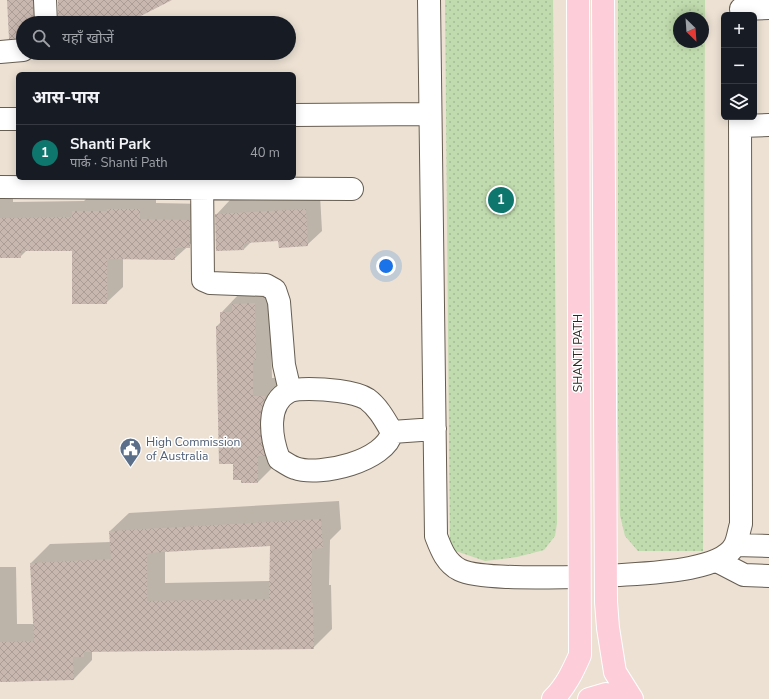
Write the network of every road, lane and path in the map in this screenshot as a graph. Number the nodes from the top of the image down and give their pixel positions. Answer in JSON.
{"nodes":[{"id":1,"x":45,"y":0,"type":"edge"},
{"id":2,"x":429,"y":0,"type":"edge"},
{"id":3,"x":578,"y":0,"type":"edge"},
{"id":4,"x":603,"y":0,"type":"edge"},
{"id":5,"x":741,"y":8,"type":"edge"},
{"id":6,"x":769,"y":8,"type":"edge"},
{"id":7,"x":46,"y":16,"type":"edge"},
{"id":8,"x":16,"y":51,"type":"edge"},
{"id":9,"x":0,"y":52,"type":"edge"},
{"id":10,"x":430,"y":114,"type":"junction"},
{"id":11,"x":296,"y":115,"type":"edge"},
{"id":12,"x":0,"y":119,"type":"edge"},
{"id":13,"x":16,"y":119,"type":"edge"},
{"id":14,"x":740,"y":121,"type":"edge"},
{"id":15,"x":769,"y":125,"type":"edge"},
{"id":16,"x":202,"y":183,"type":"edge"},
{"id":17,"x":0,"y":187,"type":"edge"},
{"id":18,"x":352,"y":189,"type":"dead end"},
{"id":19,"x":290,"y":391,"type":"junction"},
{"id":20,"x":434,"y":430,"type":"junction"},
{"id":21,"x":392,"y":432,"type":"junction"},
{"id":22,"x":735,"y":545,"type":"junction"},
{"id":23,"x":769,"y":546,"type":"edge"},
{"id":24,"x":717,"y":561,"type":"junction"},
{"id":25,"x":606,"y":576,"type":"junction"},
{"id":26,"x":769,"y":576,"type":"edge"},
{"id":27,"x":578,"y":577,"type":"junction"},
{"id":28,"x":553,"y":699,"type":"edge"},
{"id":29,"x":589,"y":699,"type":"edge"},
{"id":30,"x":631,"y":699,"type":"edge"}],
"edges":[{"from":1,"to":7,"type":"street"},
{"from":2,"to":10,"type":"street"},
{"from":3,"to":27,"type":"main road","name":"SHANTI PATH"},
{"from":4,"to":25,"type":"main road"},
{"from":5,"to":6,"type":"street"},
{"from":8,"to":9,"type":"street"},
{"from":10,"to":11,"type":"street"},
{"from":10,"to":20,"type":"street"},
{"from":12,"to":13,"type":"street"},
{"from":14,"to":15,"type":"street"},
{"from":14,"to":22,"type":"street"},
{"from":16,"to":17,"type":"street"},
{"from":16,"to":18,"type":"street"},
{"from":16,"to":19,"type":"street"},
{"from":19,"to":21,"type":"street"},
{"from":19,"to":21,"type":"street"},
{"from":20,"to":21,"type":"street"},
{"from":20,"to":27,"type":"street"},
{"from":22,"to":23,"type":"street"},
{"from":22,"to":24,"type":"street"},
{"from":24,"to":25,"type":"street"},
{"from":24,"to":26,"type":"street"},
{"from":25,"to":30,"type":"main road"},
{"from":27,"to":28,"type":"main road","name":"SHANTI PATH"},
{"from":29,"to":30,"type":"main road"}]}
